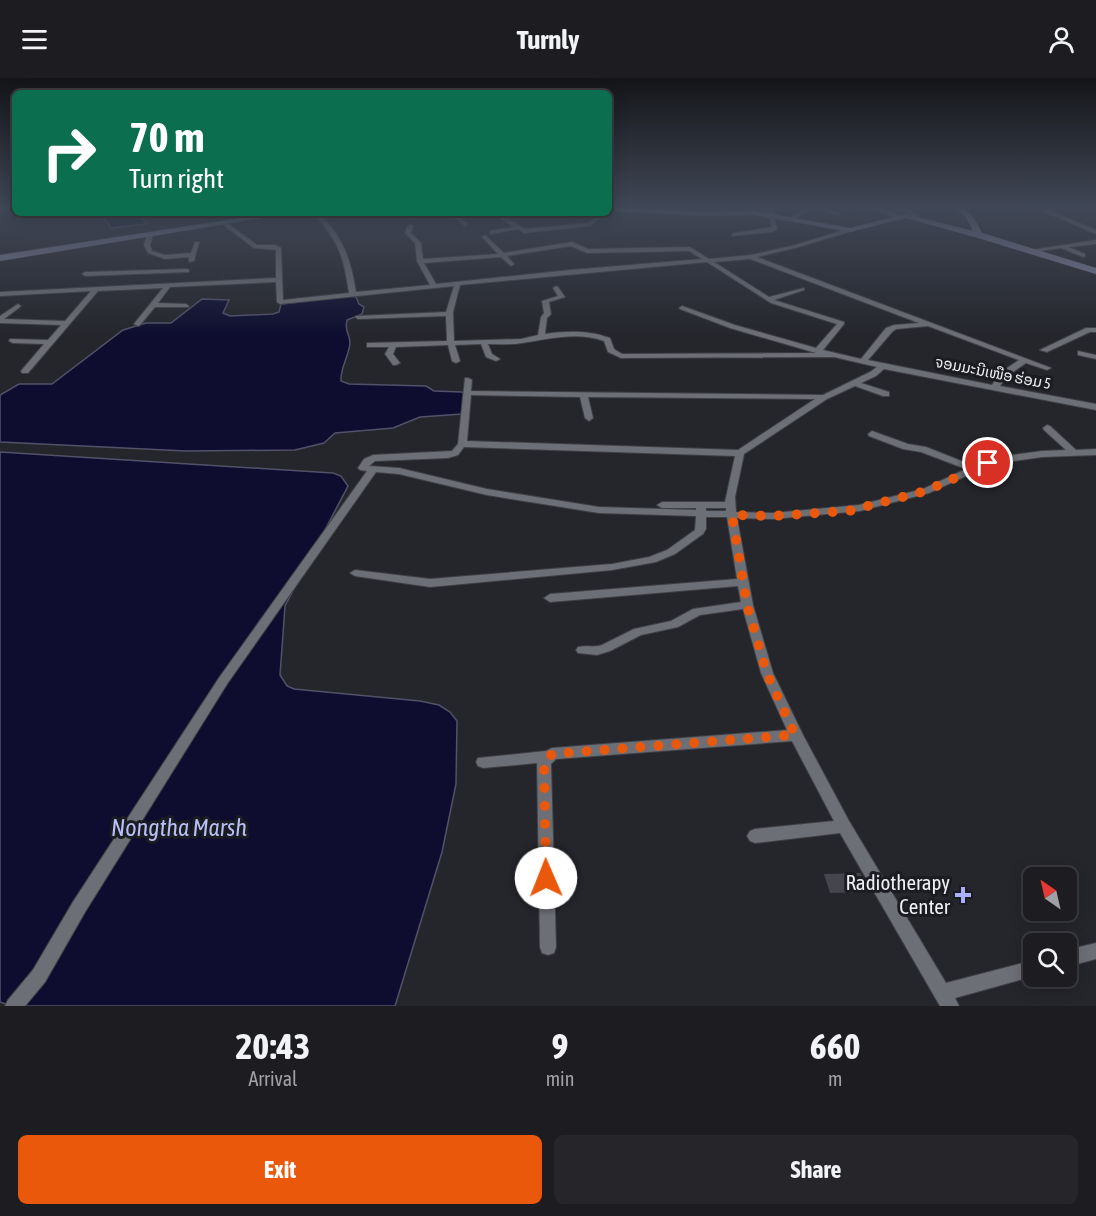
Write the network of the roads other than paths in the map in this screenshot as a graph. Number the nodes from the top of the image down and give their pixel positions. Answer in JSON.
{"nodes":[{"id":1,"x":44,"y":250,"type":"edge"},
{"id":2,"x":149,"y":250,"type":"edge"},
{"id":3,"x":195,"y":250,"type":"edge"},
{"id":4,"x":279,"y":250,"type":"edge"},
{"id":5,"x":345,"y":250,"type":"edge"},
{"id":6,"x":419,"y":250,"type":"edge"},
{"id":7,"x":499,"y":250,"type":"edge"},
{"id":8,"x":533,"y":250,"type":"edge"},
{"id":9,"x":586,"y":250,"type":"edge"},
{"id":10,"x":623,"y":250,"type":"edge"},
{"id":11,"x":692,"y":250,"type":"edge"},
{"id":12,"x":778,"y":250,"type":"edge"},
{"id":13,"x":1034,"y":250,"type":"edge"},
{"id":14,"x":1071,"y":250,"type":"edge"},
{"id":15,"x":1030,"y":251,"type":"joint"},
{"id":16,"x":193,"y":255,"type":"junction"},
{"id":17,"x":504,"y":255,"type":"junction"},
{"id":18,"x":1083,"y":255,"type":"dead end"},
{"id":19,"x":751,"y":257,"type":"junction"},
{"id":20,"x":0,"y":258,"type":"edge"},
{"id":21,"x":706,"y":260,"type":"junction"},
{"id":22,"x":420,"y":261,"type":"junction"},
{"id":23,"x":511,"y":264,"type":"dead end"},
{"id":24,"x":1096,"y":270,"type":"edge"},
{"id":25,"x":187,"y":271,"type":"junction"},
{"id":26,"x":85,"y":274,"type":"dead end"},
{"id":27,"x":279,"y":280,"type":"junction"},
{"id":28,"x":458,"y":283,"type":"junction"},
{"id":29,"x":169,"y":285,"type":"junction"},
{"id":30,"x":178,"y":285,"type":"junction"},
{"id":31,"x":435,"y":286,"type":"junction"},
{"id":32,"x":97,"y":288,"type":"junction"},
{"id":33,"x":556,"y":288,"type":"dead end"},
{"id":34,"x":802,"y":289,"type":"dead end"},
{"id":35,"x":0,"y":294,"type":"edge"},
{"id":36,"x":353,"y":295,"type":"junction"},
{"id":37,"x":769,"y":299,"type":"junction"},
{"id":38,"x":154,"y":305,"type":"junction"},
{"id":39,"x":18,"y":306,"type":"dead end"},
{"id":40,"x":186,"y":306,"type":"dead end"},
{"id":41,"x":682,"y":308,"type":"dead end"},
{"id":42,"x":449,"y":314,"type":"junction"},
{"id":43,"x":358,"y":317,"type":"dead end"},
{"id":44,"x":0,"y":320,"type":"edge"},
{"id":45,"x":68,"y":323,"type":"junction"},
{"id":46,"x":138,"y":324,"type":"dead end"},
{"id":47,"x":929,"y":324,"type":"junction"},
{"id":48,"x":1096,"y":330,"type":"edge"},
{"id":49,"x":541,"y":335,"type":"junction"},
{"id":50,"x":13,"y":341,"type":"dead end"},
{"id":51,"x":483,"y":341,"type":"junction"},
{"id":52,"x":50,"y":342,"type":"junction"},
{"id":53,"x":449,"y":342,"type":"junction"},
{"id":54,"x":394,"y":344,"type":"junction"},
{"id":55,"x":370,"y":345,"type":"dead end"},
{"id":56,"x":819,"y":350,"type":"junction"},
{"id":57,"x":1044,"y":350,"type":"dead end"},
{"id":58,"x":1081,"y":353,"type":"dead end"},
{"id":59,"x":834,"y":355,"type":"junction"},
{"id":60,"x":1096,"y":357,"type":"edge"},
{"id":61,"x":496,"y":359,"type":"dead end"},
{"id":62,"x":864,"y":360,"type":"junction"},
{"id":63,"x":1024,"y":360,"type":"junction"},
{"id":64,"x":456,"y":361,"type":"dead end"},
{"id":65,"x":396,"y":363,"type":"dead end"},
{"id":66,"x":884,"y":365,"type":"junction"},
{"id":67,"x":1047,"y":368,"type":"dead end"},
{"id":68,"x":25,"y":371,"type":"dead end"},
{"id":69,"x":468,"y":380,"type":"dead end"},
{"id":70,"x":855,"y":383,"type":"junction"},
{"id":71,"x":995,"y":387,"type":"junction"},
{"id":72,"x":467,"y":393,"type":"junction"},
{"id":73,"x":886,"y":394,"type":"dead end"},
{"id":74,"x":584,"y":396,"type":"junction"},
{"id":75,"x":824,"y":397,"type":"junction"},
{"id":76,"x":1096,"y":407,"type":"edge"},
{"id":77,"x":589,"y":418,"type":"dead end"},
{"id":78,"x":1047,"y":428,"type":"dead end"},
{"id":79,"x":872,"y":434,"type":"dead end"},
{"id":80,"x":462,"y":444,"type":"junction"},
{"id":81,"x":1073,"y":452,"type":"junction"},
{"id":82,"x":1096,"y":452,"type":"edge"},
{"id":83,"x":740,"y":453,"type":"junction"},
{"id":84,"x":374,"y":468,"type":"junction"},
{"id":85,"x":974,"y":468,"type":"junction"},
{"id":86,"x":702,"y":510,"type":"junction"},
{"id":87,"x":731,"y":510,"type":"junction"},
{"id":88,"x":355,"y":573,"type":"dead end"},
{"id":89,"x":744,"y":582,"type":"junction"},
{"id":90,"x":550,"y":598,"type":"dead end"},
{"id":91,"x":747,"y":605,"type":"junction"},
{"id":92,"x":582,"y":650,"type":"dead end"},
{"id":93,"x":795,"y":735,"type":"junction"},
{"id":94,"x":546,"y":757,"type":"junction"},
{"id":95,"x":483,"y":762,"type":"dead end"},
{"id":96,"x":844,"y":826,"type":"junction"},
{"id":97,"x":755,"y":836,"type":"dead end"},
{"id":98,"x":548,"y":947,"type":"dead end"},
{"id":99,"x":1096,"y":951,"type":"edge"},
{"id":100,"x":1077,"y":956,"type":"edge"},
{"id":101,"x":1023,"y":972,"type":"edge"},
{"id":102,"x":946,"y":1000,"type":"edge"},
{"id":103,"x":14,"y":1006,"type":"edge"}],
"edges":[{"from":1,"to":20,"type":"street"},
{"from":2,"to":16,"type":"street"},
{"from":3,"to":16,"type":"street"},
{"from":4,"to":27,"type":"street"},
{"from":5,"to":36,"type":"street"},
{"from":6,"to":22,"type":"street"},
{"from":7,"to":17,"type":"street"},
{"from":8,"to":17,"type":"street"},
{"from":9,"to":10,"type":"street"},
{"from":11,"to":21,"type":"street"},
{"from":12,"to":19,"type":"street"},
{"from":13,"to":15,"type":"street"},
{"from":14,"to":18,"type":"street"},
{"from":15,"to":24,"type":"street"},
{"from":16,"to":25,"type":"street"},
{"from":17,"to":22,"type":"street"},
{"from":17,"to":23,"type":"street"},
{"from":19,"to":21,"type":"street"},
{"from":19,"to":47,"type":"street"},
{"from":21,"to":28,"type":"street"},
{"from":21,"to":37,"type":"street"},
{"from":22,"to":31,"type":"street"},
{"from":25,"to":26,"type":"street"},
{"from":25,"to":30,"type":"street"},
{"from":27,"to":30,"type":"street"},
{"from":27,"to":36,"type":"street"},
{"from":28,"to":31,"type":"street"},
{"from":28,"to":42,"type":"street"},
{"from":29,"to":30,"type":"street"},
{"from":29,"to":32,"type":"street"},
{"from":29,"to":38,"type":"street"},
{"from":31,"to":36,"type":"street"},
{"from":32,"to":35,"type":"street"},
{"from":32,"to":45,"type":"street"},
{"from":33,"to":49,"type":"street"},
{"from":34,"to":37,"type":"street"},
{"from":37,"to":56,"type":"street"},
{"from":38,"to":40,"type":"street"},
{"from":38,"to":46,"type":"street"},
{"from":39,"to":44,"type":"street"},
{"from":41,"to":56,"type":"street"},
{"from":42,"to":43,"type":"street"},
{"from":42,"to":53,"type":"street"},
{"from":44,"to":45,"type":"street"},
{"from":45,"to":52,"type":"street"},
{"from":47,"to":62,"type":"street"},
{"from":47,"to":63,"type":"street"},
{"from":48,"to":57,"type":"street"},
{"from":49,"to":51,"type":"street"},
{"from":49,"to":59,"type":"street"},
{"from":50,"to":52,"type":"street"},
{"from":51,"to":53,"type":"street"},
{"from":51,"to":61,"type":"street"},
{"from":52,"to":68,"type":"street"},
{"from":53,"to":54,"type":"street"},
{"from":53,"to":64,"type":"street"},
{"from":54,"to":55,"type":"street"},
{"from":54,"to":65,"type":"street"},
{"from":56,"to":59,"type":"street"},
{"from":58,"to":60,"type":"street"},
{"from":59,"to":62,"type":"street","name":"ຈອມມະນີເໜືອ ຮ່ອມ 5"},
{"from":62,"to":66,"type":"street","name":"ຈອມມະນີເໜືອ ຮ່ອມ 5"},
{"from":63,"to":67,"type":"street"},
{"from":63,"to":71,"type":"street"},
{"from":66,"to":70,"type":"street"},
{"from":66,"to":71,"type":"street","name":"ຈອມມະນີເໜືອ ຮ່ອມ 5"},
{"from":69,"to":72,"type":"street"},
{"from":70,"to":73,"type":"street"},
{"from":70,"to":75,"type":"street"},
{"from":71,"to":76,"type":"street","name":"ຈອມມະນີເໜືອ ຮ່ອມ 5"},
{"from":72,"to":74,"type":"street"},
{"from":72,"to":80,"type":"street"},
{"from":74,"to":75,"type":"street"},
{"from":74,"to":77,"type":"street"},
{"from":75,"to":83,"type":"street"},
{"from":78,"to":81,"type":"street"},
{"from":79,"to":85,"type":"street"},
{"from":80,"to":83,"type":"street"},
{"from":80,"to":84,"type":"street"},
{"from":81,"to":82,"type":"street"},
{"from":81,"to":85,"type":"street"},
{"from":83,"to":87,"type":"street"},
{"from":84,"to":86,"type":"street"},
{"from":84,"to":103,"type":"street"},
{"from":85,"to":87,"type":"street"},
{"from":86,"to":87,"type":"street"},
{"from":86,"to":88,"type":"street"},
{"from":87,"to":89,"type":"street"},
{"from":89,"to":90,"type":"street"},
{"from":89,"to":91,"type":"street"},
{"from":91,"to":92,"type":"street"},
{"from":91,"to":93,"type":"street"},
{"from":93,"to":94,"type":"street"},
{"from":93,"to":96,"type":"street"},
{"from":94,"to":95,"type":"street"},
{"from":94,"to":98,"type":"street"},
{"from":96,"to":97,"type":"street"},
{"from":96,"to":102,"type":"street"},
{"from":99,"to":100,"type":"street"},
{"from":101,"to":102,"type":"street"}]}
